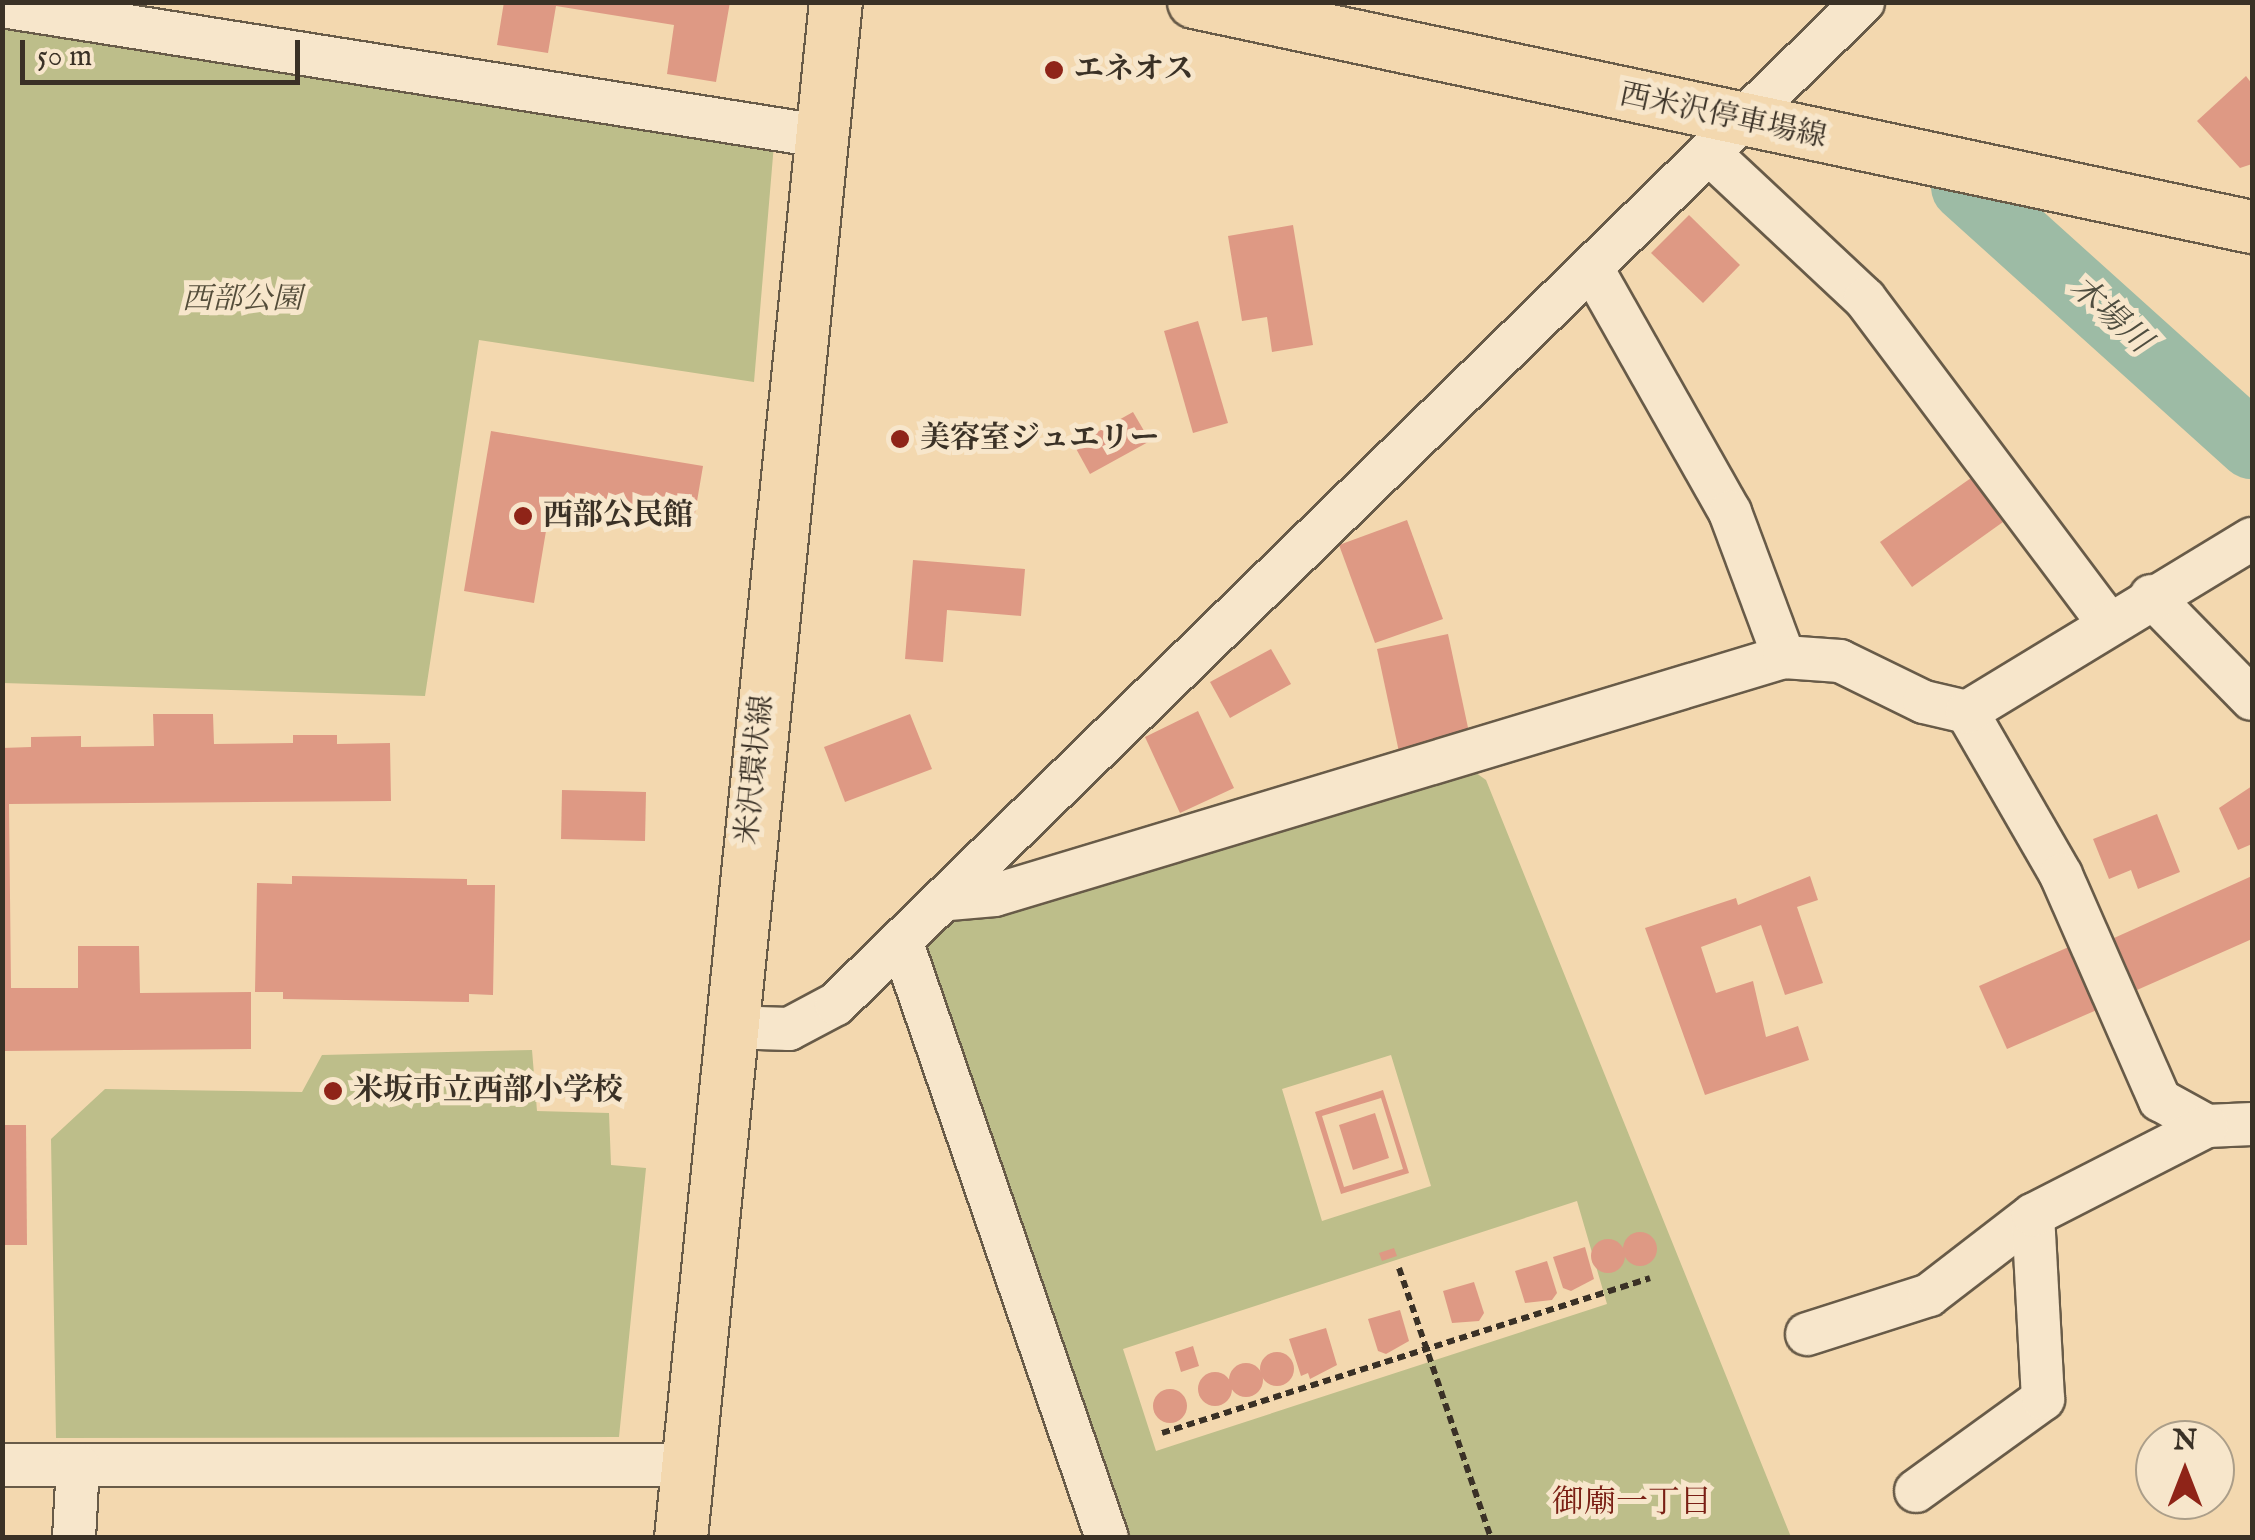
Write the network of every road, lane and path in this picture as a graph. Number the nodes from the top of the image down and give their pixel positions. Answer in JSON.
{"nodes":[{"id":1,"x":836,"y":2,"type":"edge"},
{"id":2,"x":1194,"y":2,"type":"edge"},
{"id":3,"x":1863,"y":2,"type":"edge"},
{"id":4,"x":2,"y":6,"type":"edge"},
{"id":5,"x":826,"y":138,"type":"junction"},
{"id":6,"x":1726,"y":138,"type":"junction"},
{"id":7,"x":2252,"y":227,"type":"edge"},
{"id":8,"x":1593,"y":270,"type":"junction"},
{"id":9,"x":2252,"y":540,"type":"edge"},
{"id":10,"x":2151,"y":596,"type":"junction"},
{"id":11,"x":2108,"y":623,"type":"junction"},
{"id":12,"x":1784,"y":657,"type":"junction"},
{"id":13,"x":2252,"y":699,"type":"edge"},
{"id":14,"x":1966,"y":712,"type":"junction"},
{"id":15,"x":949,"y":898,"type":"junction"},
{"id":16,"x":902,"y":943,"type":"junction"},
{"id":17,"x":728,"y":1028,"type":"junction"},
{"id":18,"x":2252,"y":1124,"type":"edge"},
{"id":19,"x":2207,"y":1126,"type":"junction"},
{"id":20,"x":2033,"y":1215,"type":"junction"},
{"id":21,"x":1399,"y":1268,"type":"dead end"},
{"id":22,"x":1650,"y":1278,"type":"dead end"},
{"id":23,"x":1807,"y":1334,"type":"dead end"},
{"id":24,"x":1426,"y":1352,"type":"junction"},
{"id":25,"x":1162,"y":1434,"type":"dead end"},
{"id":26,"x":2,"y":1465,"type":"edge"},
{"id":27,"x":78,"y":1465,"type":"junction"},
{"id":28,"x":683,"y":1465,"type":"junction"},
{"id":29,"x":1916,"y":1492,"type":"dead end"},
{"id":30,"x":74,"y":1538,"type":"edge"},
{"id":31,"x":680,"y":1538,"type":"edge"},
{"id":32,"x":1107,"y":1538,"type":"edge"},
{"id":33,"x":1491,"y":1538,"type":"edge"}],
"edges":[{"from":1,"to":5,"type":"main road","name":"米沢環状線"},
{"from":2,"to":6,"type":"main road","name":"西米沢停車場線"},
{"from":3,"to":6,"type":"street"},
{"from":4,"to":5,"type":"street"},
{"from":5,"to":17,"type":"main road","name":"米沢環状線"},
{"from":6,"to":7,"type":"main road","name":"西米沢停車場線"},
{"from":6,"to":8,"type":"street"},
{"from":6,"to":11,"type":"street"},
{"from":8,"to":12,"type":"street"},
{"from":8,"to":15,"type":"street"},
{"from":9,"to":10,"type":"street"},
{"from":10,"to":11,"type":"street"},
{"from":10,"to":13,"type":"street"},
{"from":11,"to":14,"type":"street"},
{"from":12,"to":14,"type":"street"},
{"from":12,"to":15,"type":"street"},
{"from":14,"to":19,"type":"street"},
{"from":15,"to":16,"type":"street"},
{"from":16,"to":17,"type":"street"},
{"from":16,"to":32,"type":"street"},
{"from":17,"to":28,"type":"main road","name":"米沢環状線"},
{"from":18,"to":19,"type":"street"},
{"from":19,"to":20,"type":"street"},
{"from":20,"to":23,"type":"street"},
{"from":20,"to":29,"type":"street"},
{"from":21,"to":24,"type":"path"},
{"from":22,"to":24,"type":"path"},
{"from":24,"to":25,"type":"path"},
{"from":24,"to":33,"type":"path"},
{"from":26,"to":27,"type":"street"},
{"from":27,"to":28,"type":"street"},
{"from":27,"to":30,"type":"street"},
{"from":28,"to":31,"type":"main road","name":"米沢環状線"}]}
